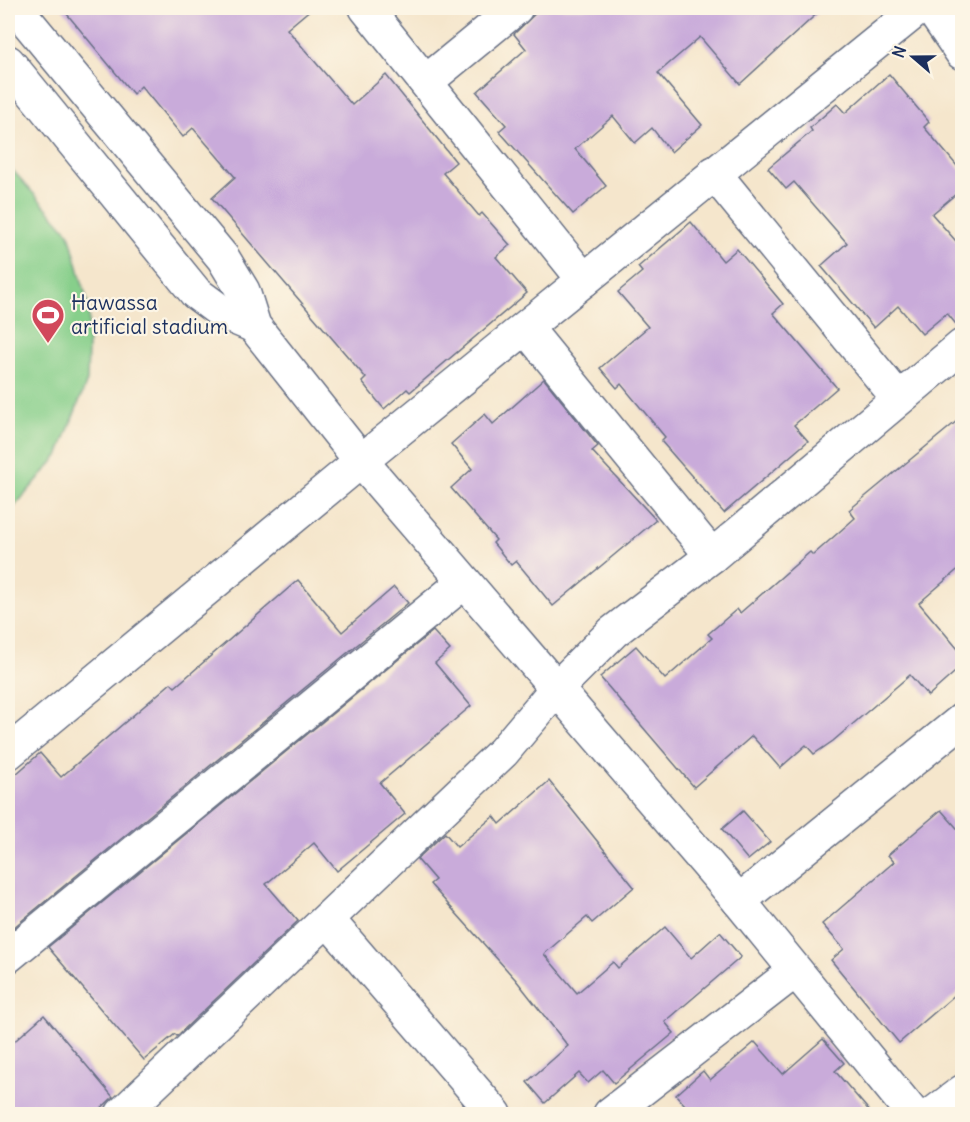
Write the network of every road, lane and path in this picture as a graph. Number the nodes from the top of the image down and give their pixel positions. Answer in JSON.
{"nodes":[{"id":1,"x":16,"y":8,"type":"edge"},
{"id":2,"x":366,"y":8,"type":"edge"},
{"id":3,"x":516,"y":8,"type":"edge"},
{"id":4,"x":919,"y":8,"type":"edge"},
{"id":5,"x":931,"y":8,"type":"edge"},
{"id":6,"x":963,"y":53,"type":"edge"},
{"id":7,"x":8,"y":62,"type":"edge"},
{"id":8,"x":427,"y":81,"type":"junction"},
{"id":9,"x":714,"y":173,"type":"junction"},
{"id":10,"x":584,"y":280,"type":"junction"},
{"id":11,"x":254,"y":326,"type":"junction"},
{"id":12,"x":526,"y":328,"type":"junction"},
{"id":13,"x":963,"y":346,"type":"edge"},
{"id":14,"x":898,"y":398,"type":"junction"},
{"id":15,"x":361,"y":460,"type":"junction"},
{"id":16,"x":712,"y":556,"type":"junction"},
{"id":17,"x":464,"y":582,"type":"junction"},
{"id":18,"x":557,"y":688,"type":"junction"},
{"id":19,"x":963,"y":720,"type":"edge"},
{"id":20,"x":8,"y":753,"type":"edge"},
{"id":21,"x":739,"y":901,"type":"junction"},
{"id":22,"x":328,"y":920,"type":"junction"},
{"id":23,"x":8,"y":956,"type":"edge"},
{"id":24,"x":795,"y":970,"type":"junction"},
{"id":25,"x":963,"y":1092,"type":"edge"},
{"id":26,"x":122,"y":1114,"type":"edge"},
{"id":27,"x":495,"y":1114,"type":"edge"},
{"id":28,"x":610,"y":1114,"type":"edge"},
{"id":29,"x":913,"y":1114,"type":"edge"},
{"id":30,"x":933,"y":1114,"type":"edge"}],
"edges":[{"from":1,"to":11,"type":"street"},
{"from":2,"to":8,"type":"street"},
{"from":3,"to":8,"type":"street"},
{"from":4,"to":9,"type":"street"},
{"from":5,"to":6,"type":"street"},
{"from":7,"to":11,"type":"street"},
{"from":8,"to":10,"type":"street"},
{"from":9,"to":10,"type":"street"},
{"from":9,"to":14,"type":"street"},
{"from":10,"to":12,"type":"street"},
{"from":11,"to":15,"type":"street"},
{"from":12,"to":15,"type":"street"},
{"from":12,"to":16,"type":"street"},
{"from":13,"to":14,"type":"street"},
{"from":14,"to":16,"type":"street"},
{"from":15,"to":17,"type":"street"},
{"from":15,"to":20,"type":"street"},
{"from":16,"to":18,"type":"street"},
{"from":17,"to":18,"type":"street"},
{"from":17,"to":23,"type":"street"},
{"from":18,"to":21,"type":"street"},
{"from":18,"to":22,"type":"street"},
{"from":19,"to":21,"type":"street"},
{"from":21,"to":24,"type":"street"},
{"from":22,"to":26,"type":"street"},
{"from":22,"to":27,"type":"street"},
{"from":24,"to":28,"type":"street"},
{"from":24,"to":29,"type":"street"},
{"from":25,"to":30,"type":"street"}]}
